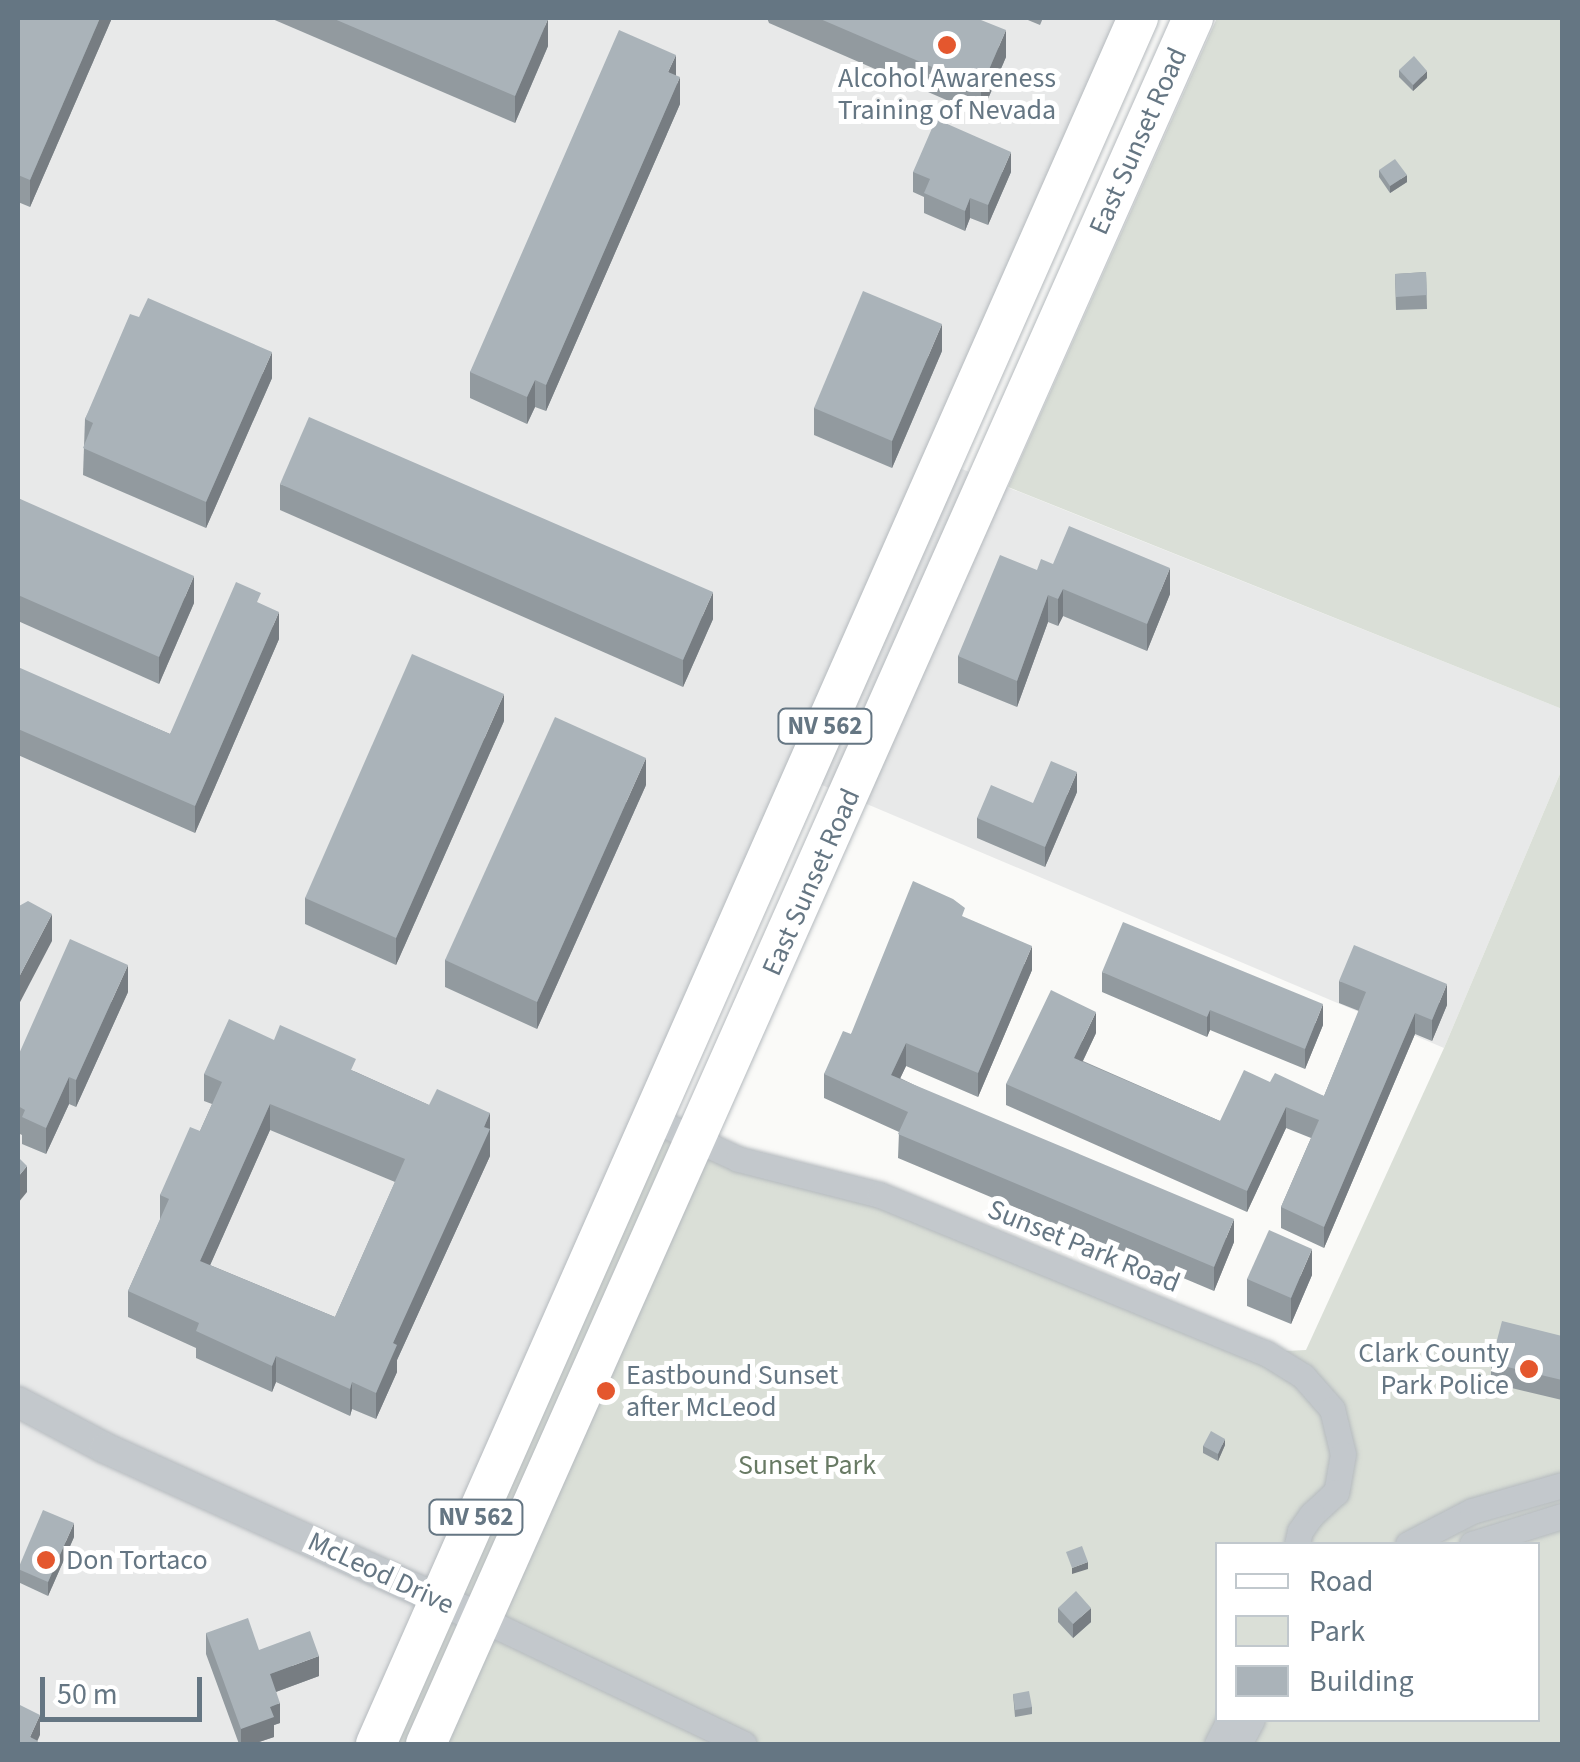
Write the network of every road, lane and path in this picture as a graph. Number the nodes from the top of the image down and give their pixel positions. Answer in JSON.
{"nodes":[{"id":1,"x":1138,"y":18,"type":"edge"},
{"id":2,"x":1193,"y":18,"type":"edge"},
{"id":3,"x":998,"y":333,"type":"junction"},
{"id":4,"x":1045,"y":353,"type":"junction"},
{"id":5,"x":652,"y":1118,"type":"junction"},
{"id":6,"x":697,"y":1140,"type":"junction"},
{"id":7,"x":18,"y":1402,"type":"edge"},
{"id":8,"x":1562,"y":1486,"type":"edge"},
{"id":9,"x":1562,"y":1516,"type":"edge"},
{"id":10,"x":1297,"y":1542,"type":"edge"},
{"id":11,"x":1412,"y":1542,"type":"edge"},
{"id":12,"x":1478,"y":1542,"type":"edge"},
{"id":13,"x":440,"y":1600,"type":"junction"},
{"id":14,"x":482,"y":1619,"type":"junction"},
{"id":15,"x":1251,"y":1722,"type":"edge"},
{"id":16,"x":376,"y":1744,"type":"edge"},
{"id":17,"x":426,"y":1744,"type":"edge"},
{"id":18,"x":744,"y":1744,"type":"edge"},
{"id":19,"x":1239,"y":1744,"type":"edge"}],
"edges":[{"from":1,"to":3,"type":"main road","name":"East Sunset Road","number":"NV 562"},
{"from":2,"to":4,"type":"main road","name":"East Sunset Road","number":"NV 562"},
{"from":3,"to":4,"type":"main road"},
{"from":3,"to":5,"type":"main road","name":"East Sunset Road","number":"NV 562"},
{"from":4,"to":6,"type":"main road","name":"East Sunset Road","number":"NV 562"},
{"from":5,"to":6,"type":"street","name":"Sunset Park Road"},
{"from":5,"to":13,"type":"main road","name":"East Sunset Road","number":"NV 562"},
{"from":6,"to":10,"type":"street","name":"Sunset Park Road"},
{"from":6,"to":14,"type":"main road","name":"East Sunset Road","number":"NV 562"},
{"from":7,"to":13,"type":"street","name":"McLeod Drive"},
{"from":8,"to":11,"type":"street"},
{"from":9,"to":12,"type":"street"},
{"from":13,"to":14,"type":"street","name":"McLeod Drive"},
{"from":13,"to":16,"type":"main road","name":"East Sunset Road","number":"NV 562"},
{"from":14,"to":17,"type":"main road","name":"East Sunset Road","number":"NV 562"},
{"from":14,"to":18,"type":"street","name":"McLeod Drive"},
{"from":15,"to":19,"type":"street"}]}
